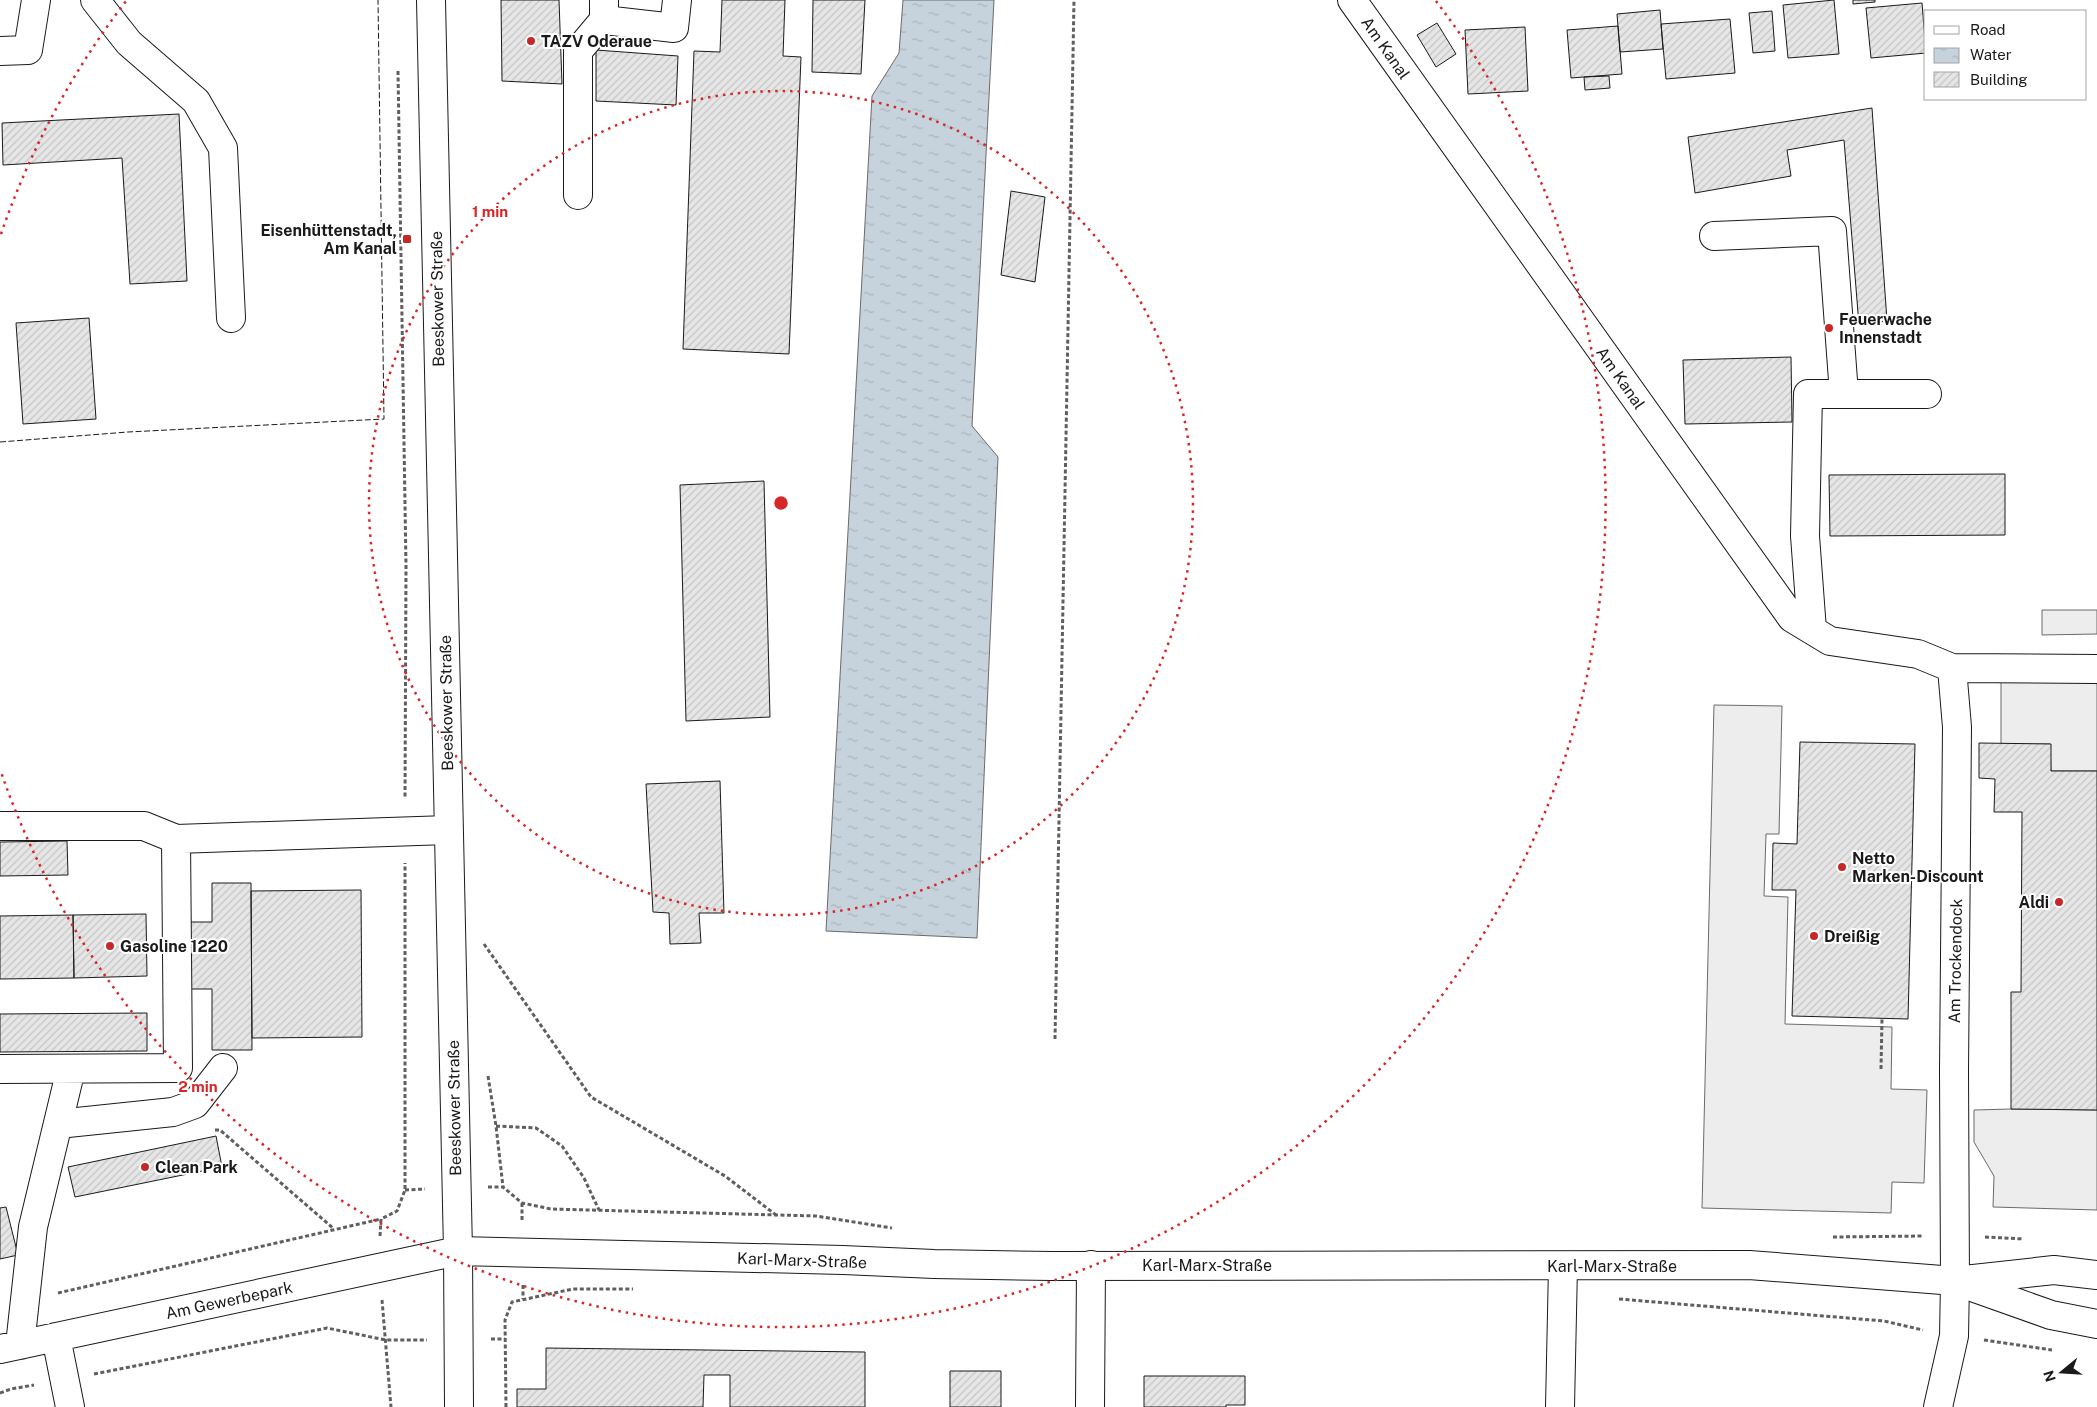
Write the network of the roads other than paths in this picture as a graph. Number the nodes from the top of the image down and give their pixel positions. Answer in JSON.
{"nodes":[{"id":1,"x":36,"y":0,"type":"edge"},
{"id":2,"x":95,"y":0,"type":"edge"},
{"id":3,"x":431,"y":0,"type":"edge"},
{"id":4,"x":677,"y":0,"type":"edge"},
{"id":5,"x":1352,"y":0,"type":"edge"},
{"id":6,"x":1358,"y":0,"type":"edge"},
{"id":7,"x":604,"y":10,"type":"edge"},
{"id":8,"x":0,"y":51,"type":"edge"},
{"id":9,"x":578,"y":195,"type":"dead end"},
{"id":10,"x":1714,"y":236,"type":"dead end"},
{"id":11,"x":231,"y":318,"type":"dead end"},
{"id":12,"x":1844,"y":394,"type":"junction"},
{"id":13,"x":1927,"y":394,"type":"dead end"},
{"id":14,"x":1812,"y":630,"type":"junction"},
{"id":15,"x":1952,"y":668,"type":"junction"},
{"id":16,"x":2097,"y":669,"type":"edge"},
{"id":17,"x":0,"y":826,"type":"edge"},
{"id":18,"x":448,"y":830,"type":"junction"},
{"id":19,"x":176,"y":839,"type":"junction"},
{"id":20,"x":223,"y":1068,"type":"dead end"},
{"id":21,"x":0,"y":1069,"type":"edge"},
{"id":22,"x":71,"y":1069,"type":"junction"},
{"id":23,"x":58,"y":1124,"type":"junction"},
{"id":24,"x":458,"y":1251,"type":"junction"},
{"id":25,"x":1091,"y":1265,"type":"junction"},
{"id":26,"x":1563,"y":1266,"type":"junction"},
{"id":27,"x":2097,"y":1275,"type":"edge"},
{"id":28,"x":1955,"y":1280,"type":"junction"},
{"id":29,"x":2097,"y":1324,"type":"edge"},
{"id":30,"x":56,"y":1337,"type":"junction"},
{"id":31,"x":10,"y":1347,"type":"edge"},
{"id":32,"x":70,"y":1407,"type":"edge"},
{"id":33,"x":459,"y":1407,"type":"edge"},
{"id":34,"x":1090,"y":1407,"type":"edge"},
{"id":35,"x":1560,"y":1407,"type":"edge"},
{"id":36,"x":1938,"y":1407,"type":"edge"}],
"edges":[{"from":1,"to":8,"type":"street"},
{"from":2,"to":11,"type":"street"},
{"from":3,"to":18,"type":"street","name":"Beeskower Straße"},
{"from":4,"to":7,"type":"street"},
{"from":5,"to":6,"type":"street"},
{"from":5,"to":14,"type":"street","name":"Am Kanal"},
{"from":7,"to":9,"type":"street"},
{"from":10,"to":12,"type":"street"},
{"from":12,"to":13,"type":"street"},
{"from":12,"to":14,"type":"street"},
{"from":14,"to":15,"type":"street","name":"Am Kanal"},
{"from":15,"to":16,"type":"street"},
{"from":15,"to":28,"type":"street","name":"Am Trockendock"},
{"from":17,"to":19,"type":"street"},
{"from":18,"to":19,"type":"street"},
{"from":18,"to":24,"type":"street","name":"Beeskower Straße"},
{"from":19,"to":22,"type":"street"},
{"from":20,"to":23,"type":"street"},
{"from":21,"to":22,"type":"street"},
{"from":22,"to":23,"type":"street"},
{"from":23,"to":31,"type":"street"},
{"from":24,"to":25,"type":"street","name":"Karl-Marx-Straße"},
{"from":24,"to":30,"type":"street","name":"Am Gewerbepark"},
{"from":24,"to":33,"type":"street","name":"Beeskower Straße"},
{"from":25,"to":26,"type":"street","name":"Karl-Marx-Straße"},
{"from":25,"to":34,"type":"street"},
{"from":26,"to":28,"type":"street","name":"Karl-Marx-Straße"},
{"from":26,"to":35,"type":"street"},
{"from":27,"to":28,"type":"street","name":"Karl-Marx-Straße"},
{"from":28,"to":29,"type":"street","name":"Karl-Marx-Straße"},
{"from":28,"to":36,"type":"street","name":"Am Trockendock"},
{"from":30,"to":31,"type":"street","name":"Am Gewerbepark"},
{"from":30,"to":32,"type":"street"}]}
